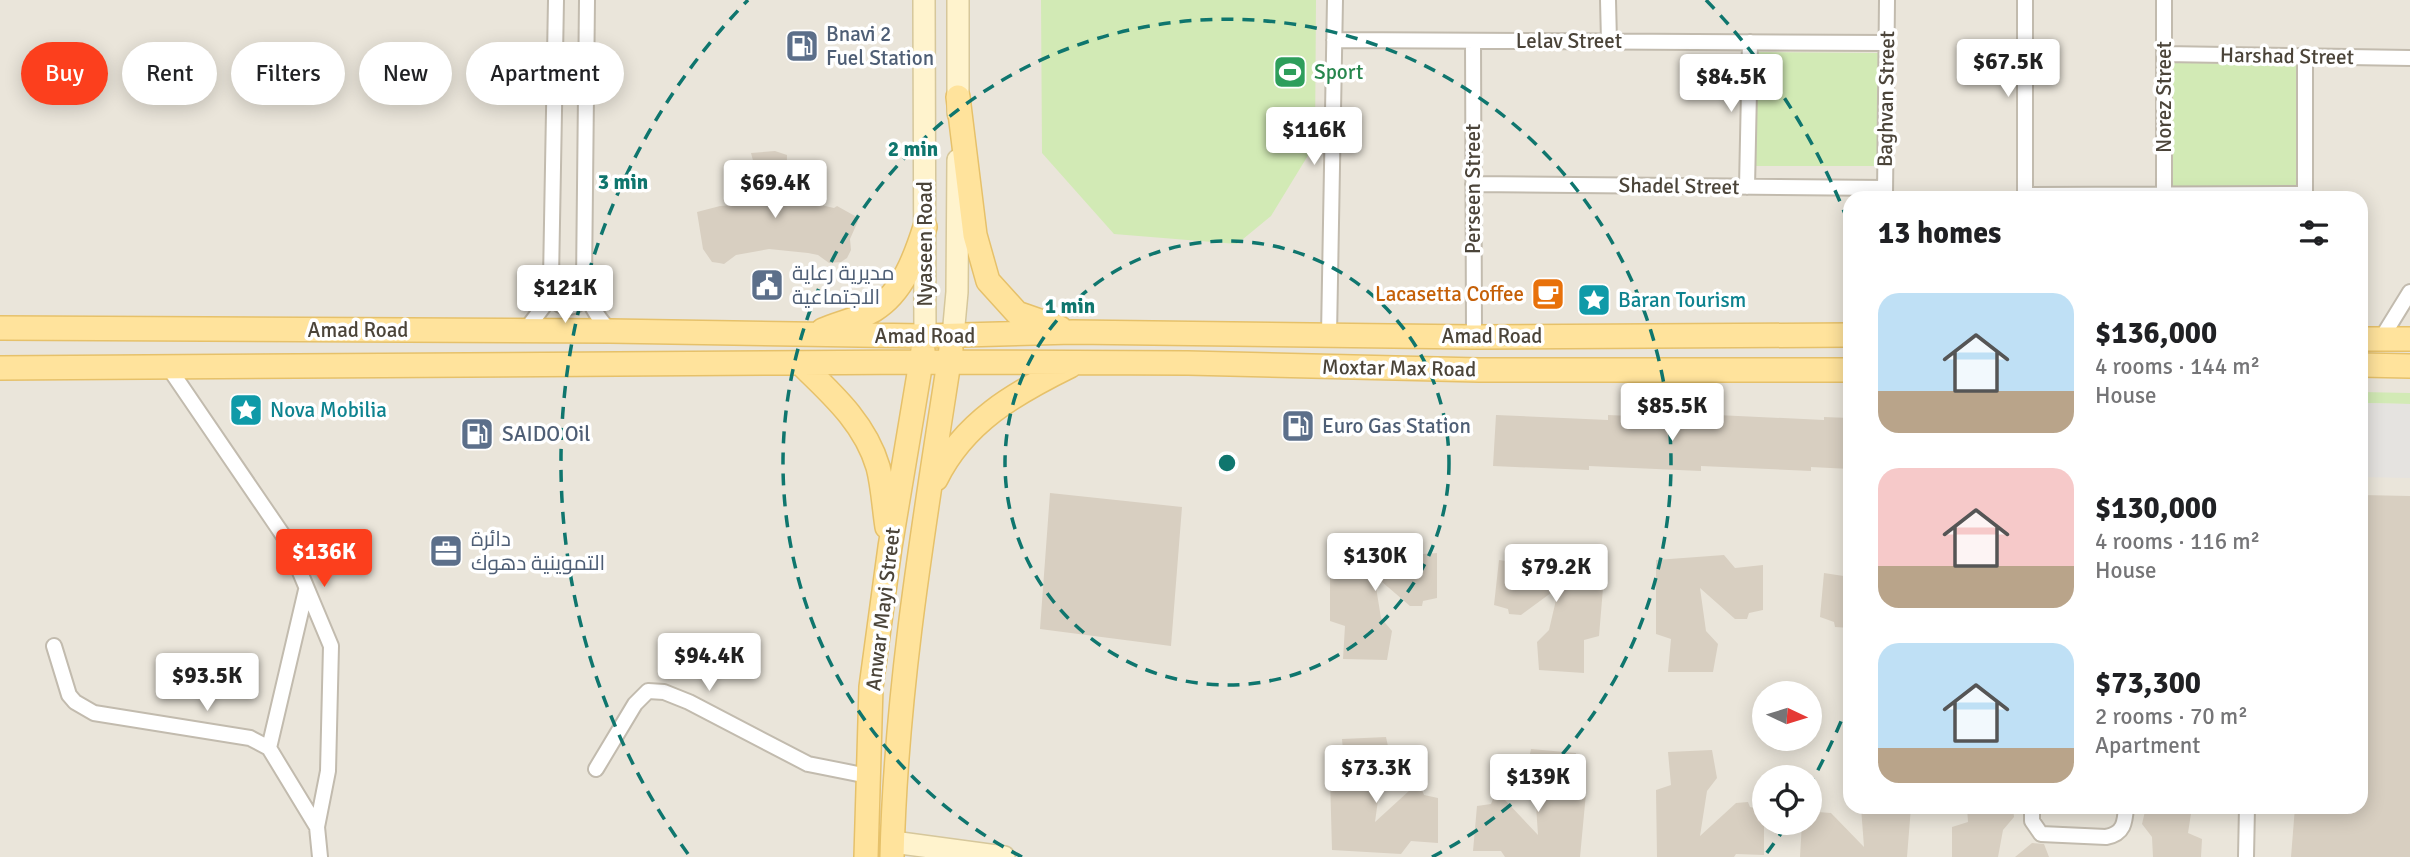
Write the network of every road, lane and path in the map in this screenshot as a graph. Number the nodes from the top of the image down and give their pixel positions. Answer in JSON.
{"nodes":[{"id":1,"x":556,"y":0,"type":"edge"},
{"id":2,"x":587,"y":0,"type":"edge"},
{"id":3,"x":924,"y":0,"type":"edge"},
{"id":4,"x":958,"y":0,"type":"edge"},
{"id":5,"x":1335,"y":0,"type":"edge"},
{"id":6,"x":1608,"y":0,"type":"edge"},
{"id":7,"x":1887,"y":0,"type":"edge"},
{"id":8,"x":2025,"y":0,"type":"edge"},
{"id":9,"x":2164,"y":0,"type":"edge"},
{"id":10,"x":1334,"y":40,"type":"junction"},
{"id":11,"x":1473,"y":41,"type":"junction"},
{"id":12,"x":1609,"y":41,"type":"junction"},
{"id":13,"x":1750,"y":42,"type":"junction"},
{"id":14,"x":1887,"y":43,"type":"junction"},
{"id":15,"x":2164,"y":54,"type":"junction"},
{"id":16,"x":2305,"y":56,"type":"junction"},
{"id":17,"x":2410,"y":58,"type":"edge"},
{"id":18,"x":958,"y":97,"type":"junction"},
{"id":19,"x":1473,"y":184,"type":"junction"},
{"id":20,"x":1747,"y":187,"type":"junction"},
{"id":21,"x":1843,"y":191,"type":"edge"},
{"id":22,"x":1885,"y":191,"type":"edge"},
{"id":23,"x":2025,"y":191,"type":"edge"},
{"id":24,"x":2164,"y":191,"type":"edge"},
{"id":25,"x":2305,"y":191,"type":"edge"},
{"id":26,"x":925,"y":227,"type":"junction"},
{"id":27,"x":548,"y":292,"type":"junction"},
{"id":28,"x":2410,"y":292,"type":"edge"},
{"id":29,"x":587,"y":296,"type":"junction"},
{"id":30,"x":0,"y":328,"type":"edge"},
{"id":31,"x":525,"y":331,"type":"junction"},
{"id":32,"x":610,"y":331,"type":"junction"},
{"id":33,"x":1073,"y":332,"type":"junction"},
{"id":34,"x":811,"y":335,"type":"junction"},
{"id":35,"x":1329,"y":335,"type":"junction"},
{"id":36,"x":1843,"y":335,"type":"edge"},
{"id":37,"x":925,"y":336,"type":"junction"},
{"id":38,"x":953,"y":336,"type":"junction"},
{"id":39,"x":1474,"y":337,"type":"junction"},
{"id":40,"x":2371,"y":339,"type":"edge"},
{"id":41,"x":2410,"y":339,"type":"edge"},
{"id":42,"x":921,"y":362,"type":"junction"},
{"id":43,"x":800,"y":363,"type":"junction"},
{"id":44,"x":948,"y":363,"type":"junction"},
{"id":45,"x":1076,"y":363,"type":"junction"},
{"id":46,"x":2368,"y":365,"type":"edge"},
{"id":47,"x":2410,"y":366,"type":"edge"},
{"id":48,"x":0,"y":368,"type":"edge"},
{"id":49,"x":169,"y":368,"type":"junction"},
{"id":50,"x":1843,"y":370,"type":"edge"},
{"id":51,"x":929,"y":495,"type":"junction"},
{"id":52,"x":890,"y":547,"type":"junction"},
{"id":53,"x":306,"y":590,"type":"junction"},
{"id":54,"x":54,"y":646,"type":"dead end"},
{"id":55,"x":268,"y":748,"type":"junction"},
{"id":56,"x":596,"y":769,"type":"dead end"},
{"id":57,"x":868,"y":776,"type":"junction"},
{"id":58,"x":2032,"y":814,"type":"edge"},
{"id":59,"x":2125,"y":814,"type":"edge"},
{"id":60,"x":2247,"y":814,"type":"edge"},
{"id":61,"x":317,"y":827,"type":"junction"},
{"id":62,"x":892,"y":850,"type":"edge"},
{"id":63,"x":320,"y":857,"type":"edge"},
{"id":64,"x":866,"y":857,"type":"edge"},
{"id":65,"x":1004,"y":857,"type":"edge"},
{"id":66,"x":2246,"y":857,"type":"edge"}],
"edges":[{"from":1,"to":27,"type":"street"},
{"from":2,"to":29,"type":"street"},
{"from":3,"to":26,"type":"street","name":"Nyaseen Road"},
{"from":4,"to":18,"type":"street","name":"Nyaseen Road"},
{"from":5,"to":10,"type":"street"},
{"from":6,"to":12,"type":"street"},
{"from":7,"to":14,"type":"street","name":"Baghvan Street"},
{"from":8,"to":23,"type":"street"},
{"from":9,"to":15,"type":"street","name":"Norez Street"},
{"from":10,"to":11,"type":"street","name":"Lelav Street"},
{"from":10,"to":35,"type":"street"},
{"from":11,"to":12,"type":"street","name":"Lelav Street"},
{"from":11,"to":19,"type":"street","name":"Perseen Street"},
{"from":12,"to":13,"type":"street","name":"Lelav Street"},
{"from":13,"to":14,"type":"street","name":"Lelav Street"},
{"from":13,"to":20,"type":"street"},
{"from":14,"to":22,"type":"street","name":"Baghvan Street"},
{"from":15,"to":16,"type":"street","name":"Harshad Street"},
{"from":15,"to":24,"type":"street","name":"Norez Street"},
{"from":16,"to":17,"type":"street","name":"Harshad Street"},
{"from":16,"to":25,"type":"street"},
{"from":18,"to":33,"type":"main road"},
{"from":18,"to":38,"type":"street","name":"Nyaseen Road"},
{"from":19,"to":20,"type":"street","name":"Shadel Street"},
{"from":19,"to":39,"type":"street","name":"Perseen Street"},
{"from":20,"to":21,"type":"street","name":"Shadel Street"},
{"from":26,"to":34,"type":"main road"},
{"from":26,"to":37,"type":"street","name":"Nyaseen Road"},
{"from":27,"to":29,"type":"street"},
{"from":27,"to":31,"type":"street"},
{"from":28,"to":40,"type":"street"},
{"from":29,"to":32,"type":"street"},
{"from":30,"to":31,"type":"main road","name":"Amad Road"},
{"from":31,"to":32,"type":"main road","name":"Amad Road"},
{"from":32,"to":34,"type":"main road","name":"Amad Road"},
{"from":33,"to":35,"type":"main road","name":"Amad Road"},
{"from":33,"to":38,"type":"main road","name":"Amad Road"},
{"from":34,"to":37,"type":"main road","name":"Amad Road"},
{"from":35,"to":39,"type":"main road","name":"Amad Road"},
{"from":36,"to":39,"type":"main road","name":"Amad Road"},
{"from":37,"to":38,"type":"main road","name":"Amad Road"},
{"from":37,"to":42,"type":"main road","name":"Nyaseen Road"},
{"from":38,"to":44,"type":"main road","name":"Anwar Mayi Street"},
{"from":40,"to":41,"type":"main road"},
{"from":42,"to":43,"type":"main road","name":"Amad Road"},
{"from":42,"to":44,"type":"main road","name":"Amad Road"},
{"from":42,"to":52,"type":"main road","name":"Anwar Mayi Street"},
{"from":43,"to":49,"type":"main road","name":"Amad Road"},
{"from":43,"to":52,"type":"main road"},
{"from":44,"to":45,"type":"main road","name":"Moxtar Max Road"},
{"from":44,"to":51,"type":"main road","name":"Anwar Mayi Street"},
{"from":45,"to":50,"type":"main road","name":"Moxtar Max Road"},
{"from":45,"to":51,"type":"main road"},
{"from":46,"to":47,"type":"main road"},
{"from":48,"to":49,"type":"main road","name":"Amad Road"},
{"from":49,"to":53,"type":"street"},
{"from":51,"to":62,"type":"main road","name":"Anwar Mayi Street"},
{"from":52,"to":57,"type":"main road","name":"Anwar Mayi Street"},
{"from":53,"to":55,"type":"street"},
{"from":53,"to":61,"type":"street"},
{"from":54,"to":55,"type":"street"},
{"from":55,"to":61,"type":"street"},
{"from":56,"to":57,"type":"street"},
{"from":57,"to":64,"type":"main road","name":"Anwar Mayi Street"},
{"from":58,"to":59,"type":"street"},
{"from":60,"to":66,"type":"street"},
{"from":61,"to":63,"type":"street"},
{"from":62,"to":65,"type":"street"}]}
